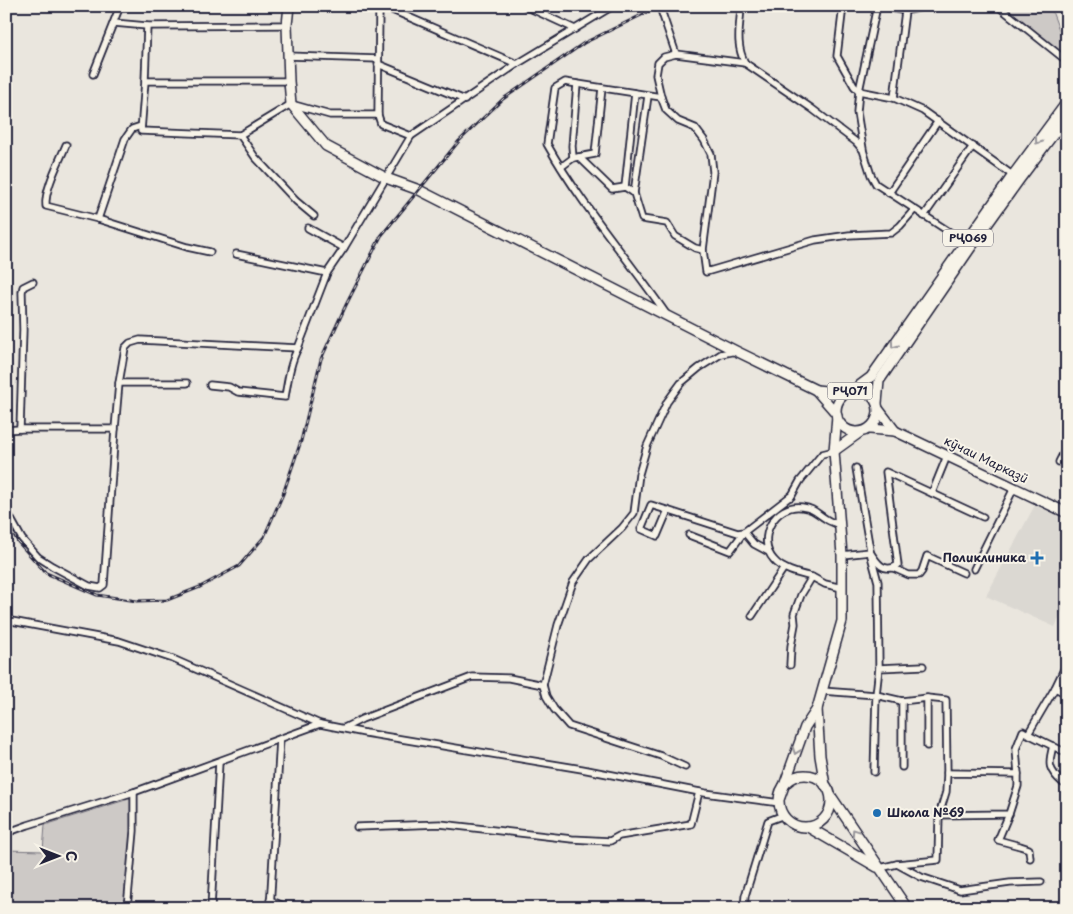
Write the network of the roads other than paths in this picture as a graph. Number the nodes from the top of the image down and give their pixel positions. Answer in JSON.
{"nodes":[{"id":1,"x":120,"y":6,"type":"edge"},
{"id":2,"x":289,"y":6,"type":"edge"},
{"id":3,"x":379,"y":6,"type":"edge"},
{"id":4,"x":382,"y":6,"type":"edge"},
{"id":5,"x":525,"y":6,"type":"edge"},
{"id":6,"x":613,"y":6,"type":"edge"},
{"id":7,"x":667,"y":6,"type":"edge"},
{"id":8,"x":741,"y":6,"type":"edge"},
{"id":9,"x":843,"y":6,"type":"edge"},
{"id":10,"x":877,"y":6,"type":"edge"},
{"id":11,"x":887,"y":6,"type":"edge"},
{"id":12,"x":927,"y":6,"type":"edge"},
{"id":13,"x":998,"y":6,"type":"edge"},
{"id":14,"x":535,"y":8,"type":"edge"},
{"id":15,"x":905,"y":11,"type":"junction"},
{"id":16,"x":114,"y":23,"type":"junction"},
{"id":17,"x":288,"y":25,"type":"junction"},
{"id":18,"x":147,"y":26,"type":"junction"},
{"id":19,"x":574,"y":29,"type":"junction"},
{"id":20,"x":676,"y":54,"type":"junction"},
{"id":21,"x":288,"y":56,"type":"junction"},
{"id":22,"x":378,"y":61,"type":"junction"},
{"id":23,"x":1067,"y":61,"type":"edge"},
{"id":24,"x":745,"y":63,"type":"junction"},
{"id":25,"x":517,"y":64,"type":"junction"},
{"id":26,"x":93,"y":74,"type":"dead end"},
{"id":27,"x":145,"y":81,"type":"junction"},
{"id":28,"x":289,"y":81,"type":"junction"},
{"id":29,"x":577,"y":84,"type":"junction"},
{"id":30,"x":602,"y":88,"type":"junction"},
{"id":31,"x":859,"y":91,"type":"junction"},
{"id":32,"x":635,"y":93,"type":"junction"},
{"id":33,"x":648,"y":96,"type":"junction"},
{"id":34,"x":660,"y":97,"type":"junction"},
{"id":35,"x":894,"y":98,"type":"junction"},
{"id":36,"x":465,"y":100,"type":"junction"},
{"id":37,"x":1067,"y":102,"type":"edge"},
{"id":38,"x":291,"y":104,"type":"junction"},
{"id":39,"x":378,"y":115,"type":"junction"},
{"id":40,"x":1065,"y":116,"type":"edge"},
{"id":41,"x":938,"y":122,"type":"junction"},
{"id":42,"x":141,"y":126,"type":"junction"},
{"id":43,"x":240,"y":135,"type":"junction"},
{"id":44,"x":411,"y":136,"type":"junction"},
{"id":45,"x":66,"y":145,"type":"dead end"},
{"id":46,"x":973,"y":146,"type":"junction"},
{"id":47,"x":863,"y":150,"type":"junction"},
{"id":48,"x":576,"y":158,"type":"junction"},
{"id":49,"x":561,"y":167,"type":"junction"},
{"id":50,"x":1016,"y":177,"type":"junction"},
{"id":51,"x":386,"y":178,"type":"junction"},
{"id":52,"x":625,"y":187,"type":"junction"},
{"id":53,"x":634,"y":193,"type":"junction"},
{"id":54,"x":889,"y":193,"type":"junction"},
{"id":55,"x":914,"y":210,"type":"junction"},
{"id":56,"x":314,"y":216,"type":"dead end"},
{"id":57,"x":924,"y":216,"type":"junction"},
{"id":58,"x":98,"y":219,"type":"junction"},
{"id":59,"x":308,"y":228,"type":"dead end"},
{"id":60,"x":968,"y":244,"type":"junction"},
{"id":61,"x":344,"y":248,"type":"junction"},
{"id":62,"x":703,"y":250,"type":"junction"},
{"id":63,"x":210,"y":252,"type":"dead end"},
{"id":64,"x":236,"y":254,"type":"dead end"},
{"id":65,"x":327,"y":274,"type":"junction"},
{"id":66,"x":33,"y":282,"type":"dead end"},
{"id":67,"x":668,"y":316,"type":"junction"},
{"id":68,"x":298,"y":348,"type":"junction"},
{"id":69,"x":736,"y":351,"type":"junction"},
{"id":70,"x":120,"y":383,"type":"junction"},
{"id":71,"x":186,"y":384,"type":"dead end"},
{"id":72,"x":210,"y":386,"type":"dead end"},
{"id":73,"x":816,"y":390,"type":"junction"},
{"id":74,"x":851,"y":391,"type":"junction"},
{"id":75,"x":878,"y":406,"type":"junction"},
{"id":76,"x":836,"y":415,"type":"junction"},
{"id":77,"x":870,"y":428,"type":"junction"},
{"id":78,"x":20,"y":429,"type":"junction"},
{"id":79,"x":115,"y":429,"type":"junction"},
{"id":80,"x":6,"y":430,"type":"edge"},
{"id":81,"x":894,"y":430,"type":"junction"},
{"id":82,"x":859,"y":433,"type":"junction"},
{"id":83,"x":1067,"y":446,"type":"edge"},
{"id":84,"x":834,"y":451,"type":"junction"},
{"id":85,"x":948,"y":456,"type":"junction"},
{"id":86,"x":1067,"y":465,"type":"edge"},
{"id":87,"x":856,"y":468,"type":"dead end"},
{"id":88,"x":1014,"y":488,"type":"junction"},
{"id":89,"x":932,"y":493,"type":"junction"},
{"id":90,"x":792,"y":495,"type":"junction"},
{"id":91,"x":6,"y":510,"type":"edge"},
{"id":92,"x":668,"y":510,"type":"junction"},
{"id":93,"x":784,"y":510,"type":"junction"},
{"id":94,"x":1067,"y":513,"type":"edge"},
{"id":95,"x":983,"y":517,"type":"dead end"},
{"id":96,"x":840,"y":525,"type":"junction"},
{"id":97,"x":744,"y":532,"type":"junction"},
{"id":98,"x":689,"y":535,"type":"dead end"},
{"id":99,"x":767,"y":552,"type":"junction"},
{"id":100,"x":870,"y":552,"type":"junction"},
{"id":101,"x":842,"y":555,"type":"junction"},
{"id":102,"x":784,"y":568,"type":"junction"},
{"id":103,"x":893,"y":568,"type":"junction"},
{"id":104,"x":974,"y":569,"type":"dead end"},
{"id":105,"x":964,"y":573,"type":"dead end"},
{"id":106,"x":812,"y":577,"type":"junction"},
{"id":107,"x":842,"y":588,"type":"junction"},
{"id":108,"x":752,"y":616,"type":"dead end"},
{"id":109,"x":6,"y":620,"type":"edge"},
{"id":110,"x":1067,"y":663,"type":"edge"},
{"id":111,"x":790,"y":665,"type":"dead end"},
{"id":112,"x":923,"y":666,"type":"dead end"},
{"id":113,"x":879,"y":668,"type":"junction"},
{"id":114,"x":543,"y":685,"type":"junction"},
{"id":115,"x":1055,"y":688,"type":"junction"},
{"id":116,"x":822,"y":690,"type":"junction"},
{"id":117,"x":1067,"y":694,"type":"edge"},
{"id":118,"x":876,"y":695,"type":"junction"},
{"id":119,"x":926,"y":698,"type":"junction"},
{"id":120,"x":902,"y":701,"type":"junction"},
{"id":121,"x":817,"y":709,"type":"junction"},
{"id":122,"x":320,"y":724,"type":"junction"},
{"id":123,"x":344,"y":728,"type":"junction"},
{"id":124,"x":1028,"y":734,"type":"junction"},
{"id":125,"x":280,"y":739,"type":"junction"},
{"id":126,"x":927,"y":746,"type":"dead end"},
{"id":127,"x":1053,"y":746,"type":"junction"},
{"id":128,"x":1067,"y":753,"type":"edge"},
{"id":129,"x":219,"y":762,"type":"junction"},
{"id":130,"x":685,"y":767,"type":"dead end"},
{"id":131,"x":902,"y":767,"type":"dead end"},
{"id":132,"x":874,"y":772,"type":"dead end"},
{"id":133,"x":947,"y":773,"type":"junction"},
{"id":134,"x":1018,"y":774,"type":"junction"},
{"id":135,"x":1063,"y":783,"type":"dead end"},
{"id":136,"x":825,"y":785,"type":"junction"},
{"id":137,"x":134,"y":792,"type":"junction"},
{"id":138,"x":699,"y":792,"type":"junction"},
{"id":139,"x":830,"y":795,"type":"junction"},
{"id":140,"x":780,"y":800,"type":"junction"},
{"id":141,"x":1009,"y":814,"type":"junction"},
{"id":142,"x":784,"y":815,"type":"junction"},
{"id":143,"x":939,"y":815,"type":"junction"},
{"id":144,"x":357,"y":827,"type":"dead end"},
{"id":145,"x":808,"y":827,"type":"junction"},
{"id":146,"x":6,"y":833,"type":"edge"},
{"id":147,"x":1030,"y":858,"type":"dead end"},
{"id":148,"x":897,"y":864,"type":"junction"},
{"id":149,"x":880,"y":868,"type":"junction"},
{"id":150,"x":1041,"y":882,"type":"dead end"},
{"id":151,"x":270,"y":900,"type":"junction"},
{"id":152,"x":127,"y":908,"type":"edge"},
{"id":153,"x":211,"y":908,"type":"edge"},
{"id":154,"x":270,"y":908,"type":"edge"},
{"id":155,"x":288,"y":908,"type":"edge"},
{"id":156,"x":744,"y":908,"type":"edge"},
{"id":157,"x":908,"y":908,"type":"edge"}],
"edges":[{"from":1,"to":16,"type":"street"},
{"from":2,"to":17,"type":"main road"},
{"from":3,"to":22,"type":"street"},
{"from":4,"to":25,"type":"street"},
{"from":5,"to":14,"type":"street"},
{"from":6,"to":19,"type":"street"},
{"from":7,"to":20,"type":"street"},
{"from":8,"to":24,"type":"street"},
{"from":9,"to":31,"type":"street"},
{"from":10,"to":31,"type":"street"},
{"from":11,"to":15,"type":"street"},
{"from":12,"to":15,"type":"street"},
{"from":13,"to":23,"type":"street"},
{"from":14,"to":19,"type":"street"},
{"from":15,"to":35,"type":"street"},
{"from":16,"to":18,"type":"street"},
{"from":16,"to":26,"type":"street"},
{"from":17,"to":18,"type":"street"},
{"from":17,"to":21,"type":"main road"},
{"from":18,"to":27,"type":"street"},
{"from":19,"to":25,"type":"street"},
{"from":20,"to":24,"type":"street"},
{"from":20,"to":34,"type":"street"},
{"from":21,"to":22,"type":"street"},
{"from":21,"to":28,"type":"main road"},
{"from":22,"to":36,"type":"street"},
{"from":22,"to":39,"type":"street"},
{"from":24,"to":47,"type":"street"},
{"from":25,"to":36,"type":"street"},
{"from":27,"to":28,"type":"street"},
{"from":27,"to":42,"type":"street"},
{"from":28,"to":38,"type":"main road"},
{"from":29,"to":30,"type":"street"},
{"from":29,"to":48,"type":"street"},
{"from":29,"to":49,"type":"street"},
{"from":30,"to":32,"type":"street"},
{"from":30,"to":48,"type":"street"},
{"from":31,"to":35,"type":"street"},
{"from":31,"to":47,"type":"street"},
{"from":32,"to":33,"type":"street"},
{"from":32,"to":52,"type":"street"},
{"from":33,"to":34,"type":"street"},
{"from":33,"to":53,"type":"street"},
{"from":34,"to":62,"type":"street"},
{"from":35,"to":41,"type":"street"},
{"from":36,"to":44,"type":"street"},
{"from":37,"to":40,"type":"main road","number":"РҶ069"},
{"from":38,"to":39,"type":"street"},
{"from":38,"to":43,"type":"street"},
{"from":38,"to":51,"type":"main road"},
{"from":39,"to":44,"type":"street"},
{"from":40,"to":50,"type":"main road","number":"РҶ069"},
{"from":41,"to":46,"type":"street"},
{"from":41,"to":54,"type":"street"},
{"from":42,"to":43,"type":"street"},
{"from":42,"to":58,"type":"street"},
{"from":43,"to":56,"type":"street"},
{"from":44,"to":51,"type":"street"},
{"from":45,"to":58,"type":"street"},
{"from":46,"to":50,"type":"street"},
{"from":46,"to":57,"type":"street"},
{"from":47,"to":54,"type":"street"},
{"from":48,"to":49,"type":"street"},
{"from":48,"to":52,"type":"street"},
{"from":49,"to":67,"type":"street"},
{"from":50,"to":60,"type":"main road","number":"РҶ069"},
{"from":51,"to":61,"type":"street"},
{"from":51,"to":67,"type":"main road"},
{"from":52,"to":53,"type":"street"},
{"from":53,"to":62,"type":"street"},
{"from":54,"to":55,"type":"street"},
{"from":55,"to":57,"type":"street"},
{"from":55,"to":62,"type":"street"},
{"from":57,"to":60,"type":"street"},
{"from":58,"to":63,"type":"street"},
{"from":59,"to":61,"type":"street"},
{"from":60,"to":74,"type":"main road","number":"РҶ069","one_way":true},
{"from":60,"to":75,"type":"main road","number":"РҶ069"},
{"from":61,"to":65,"type":"street"},
{"from":64,"to":65,"type":"street"},
{"from":65,"to":68,"type":"street"},
{"from":66,"to":78,"type":"street"},
{"from":67,"to":69,"type":"main road"},
{"from":68,"to":70,"type":"street"},
{"from":68,"to":72,"type":"street"},
{"from":69,"to":73,"type":"main road"},
{"from":69,"to":114,"type":"street"},
{"from":70,"to":71,"type":"street"},
{"from":70,"to":79,"type":"street"},
{"from":73,"to":74,"type":"main road"},
{"from":73,"to":76,"type":"main road"},
{"from":74,"to":75,"type":"main road","number":"РҶ071"},
{"from":74,"to":76,"type":"main road","number":"РҶ071"},
{"from":75,"to":77,"type":"main road","number":"РҶ071"},
{"from":75,"to":81,"type":"main road"},
{"from":76,"to":82,"type":"main road","number":"РҶ071"},
{"from":76,"to":84,"type":"main road"},
{"from":77,"to":81,"type":"main road"},
{"from":77,"to":82,"type":"main road"},
{"from":78,"to":79,"type":"street"},
{"from":78,"to":80,"type":"street"},
{"from":79,"to":91,"type":"street"},
{"from":81,"to":85,"type":"main road","name":"кӯчаи Марказӣ"},
{"from":82,"to":84,"type":"main road"},
{"from":83,"to":86,"type":"street"},
{"from":84,"to":90,"type":"street"},
{"from":84,"to":96,"type":"main road"},
{"from":85,"to":88,"type":"main road","name":"кӯчаи Марказӣ"},
{"from":85,"to":89,"type":"street"},
{"from":87,"to":100,"type":"street"},
{"from":88,"to":94,"type":"main road","name":"кӯчаи Марказӣ"},
{"from":88,"to":104,"type":"street"},
{"from":89,"to":95,"type":"street"},
{"from":89,"to":103,"type":"street"},
{"from":90,"to":93,"type":"street"},
{"from":90,"to":97,"type":"street"},
{"from":92,"to":92,"type":"street"},
{"from":92,"to":97,"type":"street"},
{"from":93,"to":96,"type":"street"},
{"from":93,"to":99,"type":"street"},
{"from":96,"to":101,"type":"main road"},
{"from":97,"to":98,"type":"street"},
{"from":97,"to":99,"type":"street"},
{"from":99,"to":102,"type":"street"},
{"from":100,"to":101,"type":"street"},
{"from":100,"to":103,"type":"street"},
{"from":100,"to":113,"type":"street"},
{"from":101,"to":107,"type":"main road"},
{"from":102,"to":106,"type":"street"},
{"from":102,"to":108,"type":"street"},
{"from":103,"to":105,"type":"street"},
{"from":106,"to":107,"type":"street"},
{"from":106,"to":111,"type":"street"},
{"from":107,"to":116,"type":"main road"},
{"from":109,"to":122,"type":"street"},
{"from":110,"to":115,"type":"street"},
{"from":112,"to":113,"type":"street"},
{"from":113,"to":118,"type":"street"},
{"from":114,"to":123,"type":"street"},
{"from":114,"to":130,"type":"street"},
{"from":115,"to":117,"type":"street"},
{"from":115,"to":124,"type":"street"},
{"from":116,"to":118,"type":"street"},
{"from":116,"to":121,"type":"main road"},
{"from":118,"to":120,"type":"street"},
{"from":118,"to":132,"type":"street"},
{"from":119,"to":120,"type":"street"},
{"from":119,"to":126,"type":"street"},
{"from":119,"to":133,"type":"street"},
{"from":120,"to":131,"type":"street"},
{"from":121,"to":136,"type":"main road"},
{"from":121,"to":140,"type":"main road","one_way":true},
{"from":122,"to":123,"type":"street"},
{"from":122,"to":125,"type":"street"},
{"from":123,"to":138,"type":"street"},
{"from":124,"to":127,"type":"street"},
{"from":124,"to":134,"type":"street"},
{"from":125,"to":129,"type":"street"},
{"from":125,"to":151,"type":"street"},
{"from":127,"to":128,"type":"street"},
{"from":127,"to":135,"type":"street"},
{"from":129,"to":137,"type":"street"},
{"from":129,"to":153,"type":"street"},
{"from":133,"to":134,"type":"street"},
{"from":133,"to":143,"type":"street"},
{"from":134,"to":141,"type":"street"},
{"from":136,"to":139,"type":"main road"},
{"from":136,"to":140,"type":"main road"},
{"from":137,"to":146,"type":"street"},
{"from":137,"to":152,"type":"street"},
{"from":138,"to":140,"type":"street"},
{"from":138,"to":144,"type":"street"},
{"from":139,"to":145,"type":"main road"},
{"from":149,"to":139,"type":"main road","one_way":true},
{"from":140,"to":142,"type":"main road"},
{"from":141,"to":143,"type":"street"},
{"from":141,"to":147,"type":"street"},
{"from":142,"to":145,"type":"main road"},
{"from":142,"to":156,"type":"street"},
{"from":143,"to":148,"type":"street"},
{"from":145,"to":149,"type":"main road"},
{"from":148,"to":149,"type":"street"},
{"from":148,"to":150,"type":"street"},
{"from":149,"to":157,"type":"main road"},
{"from":151,"to":154,"type":"street"},
{"from":151,"to":155,"type":"street"}]}
